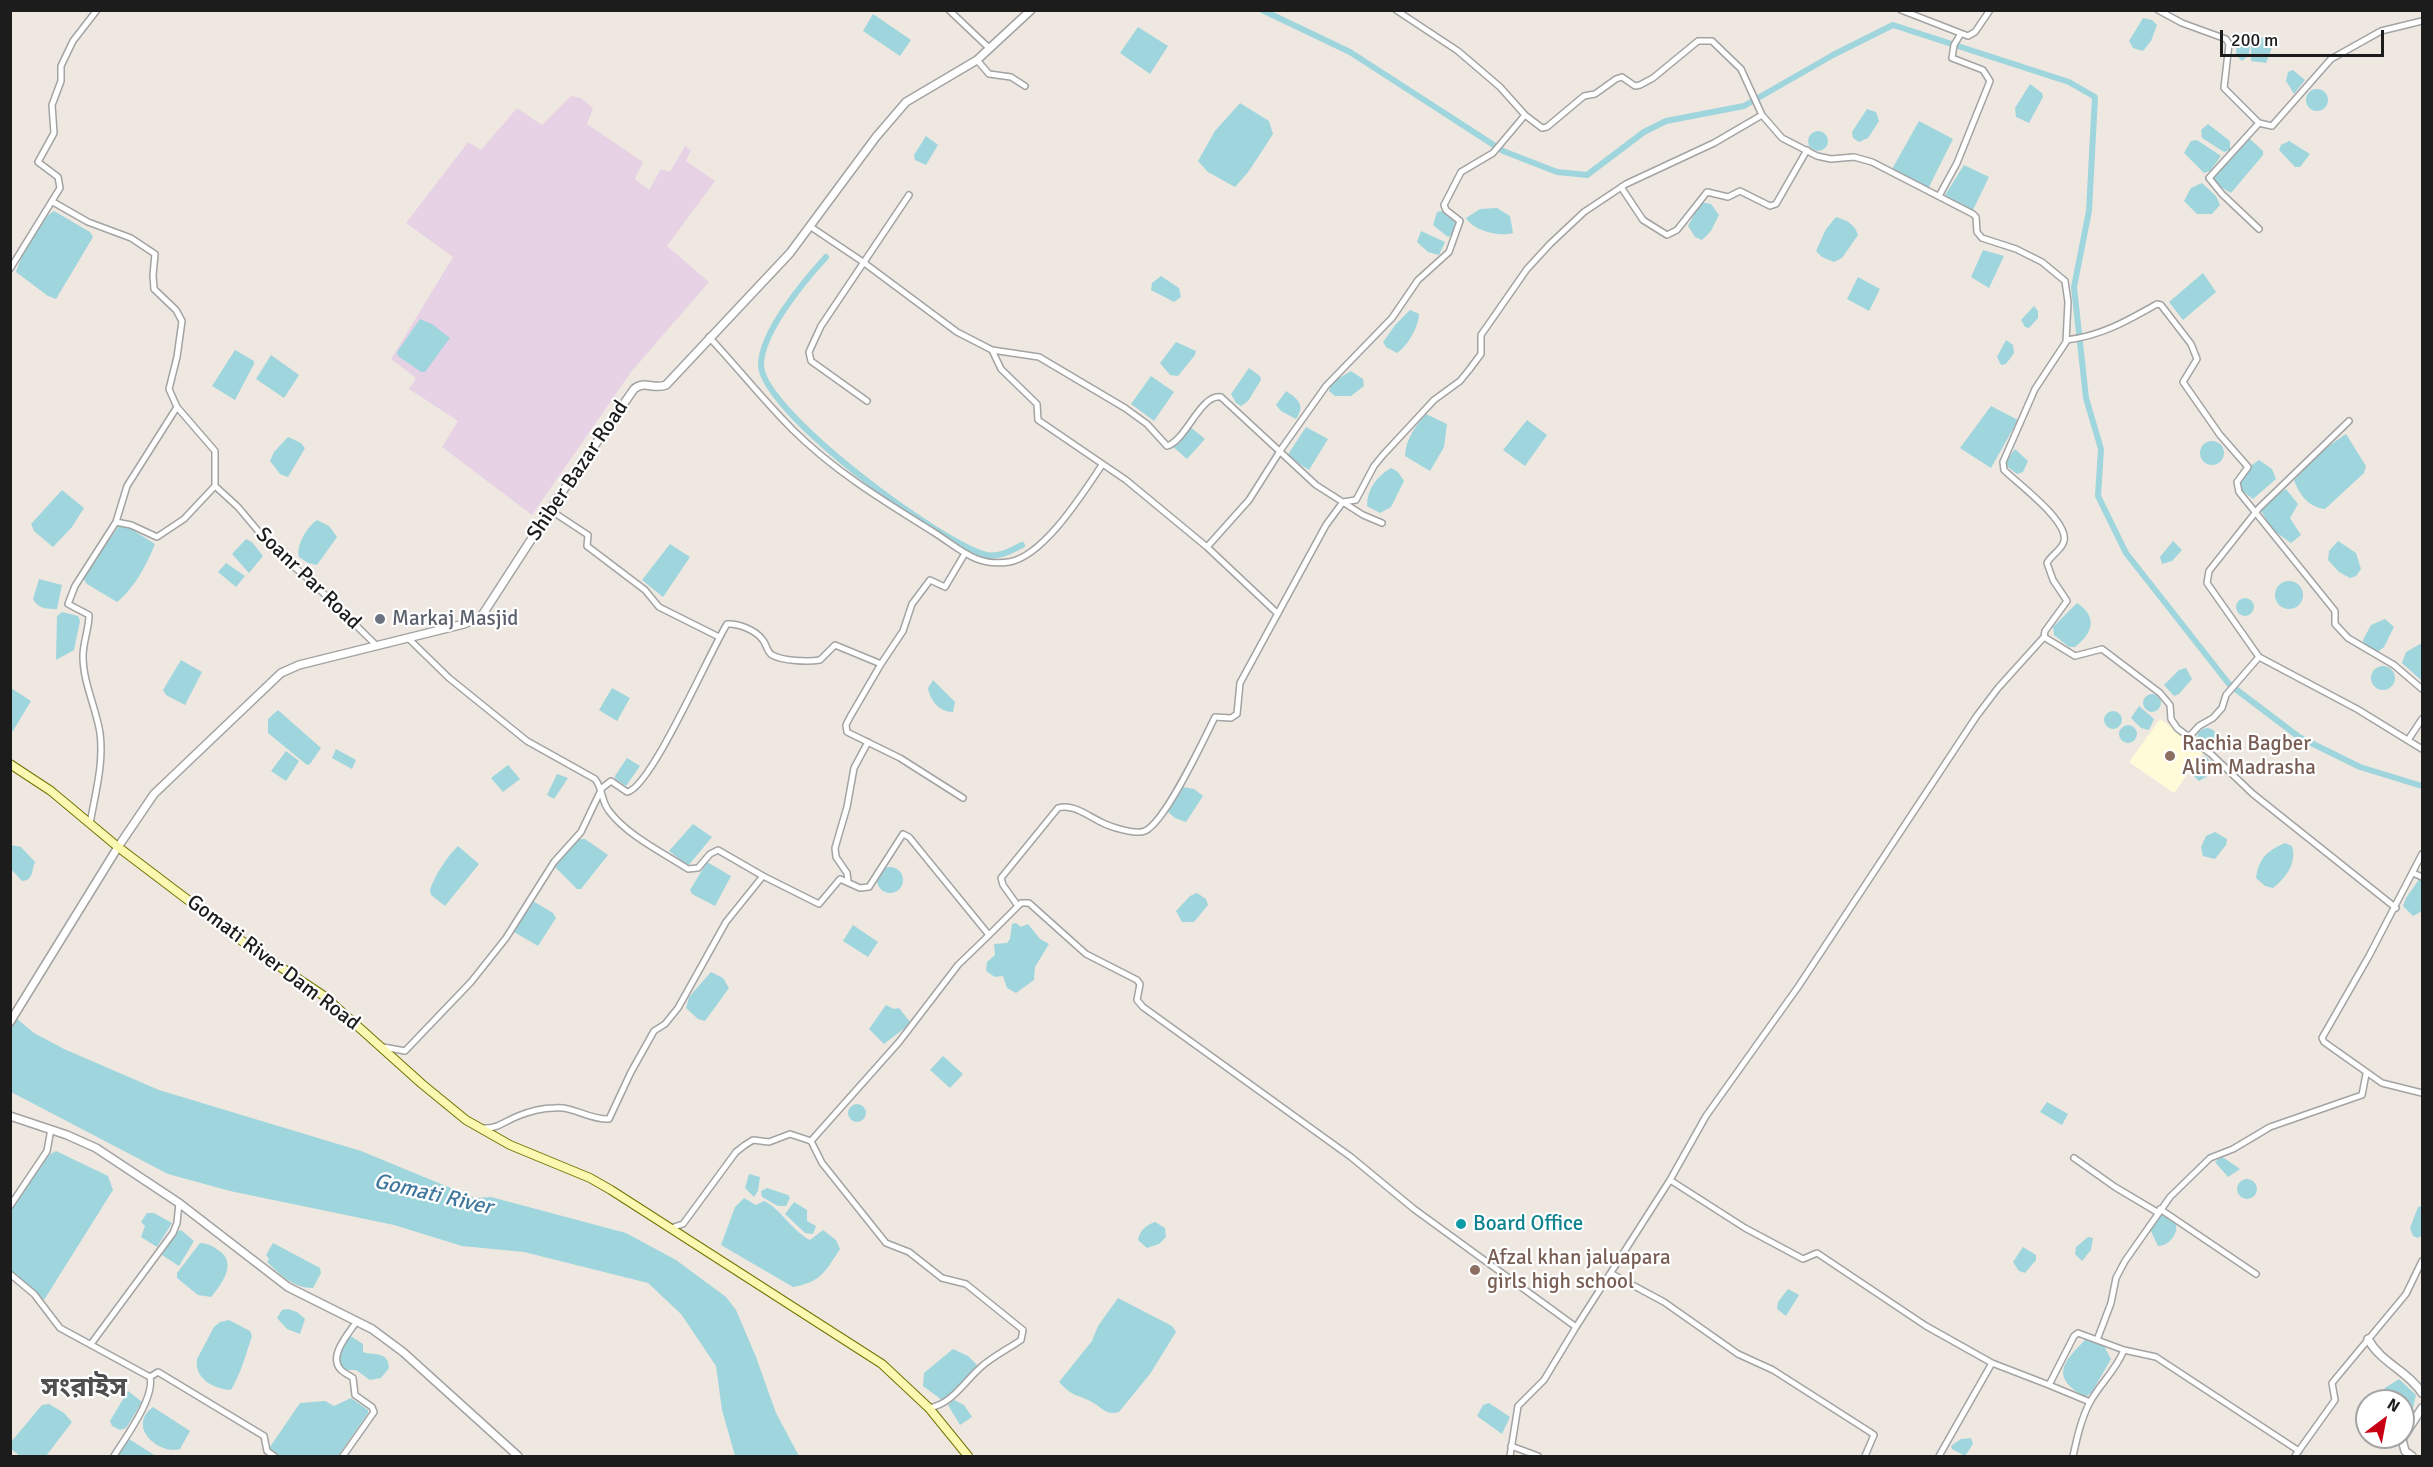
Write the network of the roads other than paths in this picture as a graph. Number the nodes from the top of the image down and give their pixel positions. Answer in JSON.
{"nodes":[{"id":1,"x":98,"y":10,"type":"edge"},
{"id":2,"x":948,"y":10,"type":"edge"},
{"id":3,"x":1031,"y":10,"type":"edge"},
{"id":4,"x":1396,"y":10,"type":"edge"},
{"id":5,"x":1901,"y":10,"type":"edge"},
{"id":6,"x":1990,"y":10,"type":"edge"},
{"id":7,"x":2158,"y":10,"type":"edge"},
{"id":8,"x":2422,"y":21,"type":"edge"},
{"id":9,"x":1960,"y":35,"type":"junction"},
{"id":10,"x":989,"y":48,"type":"junction"},
{"id":11,"x":977,"y":60,"type":"junction"},
{"id":12,"x":1025,"y":86,"type":"dead end"},
{"id":13,"x":1762,"y":115,"type":"junction"},
{"id":14,"x":1525,"y":116,"type":"junction"},
{"id":15,"x":2259,"y":123,"type":"junction"},
{"id":16,"x":1807,"y":150,"type":"junction"},
{"id":17,"x":1621,"y":187,"type":"junction"},
{"id":18,"x":909,"y":195,"type":"dead end"},
{"id":19,"x":1939,"y":196,"type":"junction"},
{"id":20,"x":52,"y":202,"type":"junction"},
{"id":21,"x":811,"y":227,"type":"junction"},
{"id":22,"x":2259,"y":229,"type":"dead end"},
{"id":23,"x":863,"y":262,"type":"junction"},
{"id":24,"x":10,"y":269,"type":"edge"},
{"id":25,"x":709,"y":337,"type":"junction"},
{"id":26,"x":2066,"y":340,"type":"junction"},
{"id":27,"x":992,"y":350,"type":"junction"},
{"id":28,"x":867,"y":401,"type":"dead end"},
{"id":29,"x":177,"y":407,"type":"junction"},
{"id":30,"x":2349,"y":421,"type":"dead end"},
{"id":31,"x":1280,"y":451,"type":"junction"},
{"id":32,"x":1102,"y":465,"type":"junction"},
{"id":33,"x":215,"y":486,"type":"junction"},
{"id":34,"x":1343,"y":501,"type":"junction"},
{"id":35,"x":550,"y":510,"type":"junction"},
{"id":36,"x":2255,"y":512,"type":"junction"},
{"id":37,"x":116,"y":522,"type":"junction"},
{"id":38,"x":1382,"y":523,"type":"dead end"},
{"id":39,"x":1207,"y":547,"type":"junction"},
{"id":40,"x":964,"y":555,"type":"junction"},
{"id":41,"x":1277,"y":613,"type":"junction"},
{"id":42,"x":719,"y":637,"type":"junction"},
{"id":43,"x":2044,"y":637,"type":"junction"},
{"id":44,"x":408,"y":638,"type":"junction"},
{"id":45,"x":376,"y":645,"type":"junction"},
{"id":46,"x":2259,"y":657,"type":"junction"},
{"id":47,"x":881,"y":664,"type":"junction"},
{"id":48,"x":2422,"y":689,"type":"edge"},
{"id":49,"x":2422,"y":719,"type":"edge"},
{"id":50,"x":2190,"y":737,"type":"junction"},
{"id":51,"x":2408,"y":740,"type":"junction"},
{"id":52,"x":868,"y":742,"type":"junction"},
{"id":53,"x":2422,"y":749,"type":"edge"},
{"id":54,"x":10,"y":764,"type":"edge"},
{"id":55,"x":602,"y":788,"type":"junction"},
{"id":56,"x":963,"y":798,"type":"dead end"},
{"id":57,"x":90,"y":824,"type":"junction"},
{"id":58,"x":117,"y":847,"type":"junction"},
{"id":59,"x":2422,"y":854,"type":"edge"},
{"id":60,"x":2413,"y":873,"type":"junction"},
{"id":61,"x":763,"y":876,"type":"junction"},
{"id":62,"x":2422,"y":877,"type":"edge"},
{"id":63,"x":848,"y":881,"type":"junction"},
{"id":64,"x":1018,"y":906,"type":"junction"},
{"id":65,"x":2396,"y":908,"type":"junction"},
{"id":66,"x":989,"y":935,"type":"junction"},
{"id":67,"x":10,"y":1022,"type":"edge"},
{"id":68,"x":379,"y":1045,"type":"junction"},
{"id":69,"x":2366,"y":1074,"type":"junction"},
{"id":70,"x":2422,"y":1093,"type":"edge"},
{"id":71,"x":10,"y":1116,"type":"edge"},
{"id":72,"x":478,"y":1127,"type":"junction"},
{"id":73,"x":51,"y":1130,"type":"junction"},
{"id":74,"x":811,"y":1141,"type":"junction"},
{"id":75,"x":2073,"y":1158,"type":"dead end"},
{"id":76,"x":1670,"y":1180,"type":"junction"},
{"id":77,"x":179,"y":1203,"type":"junction"},
{"id":78,"x":10,"y":1206,"type":"edge"},
{"id":79,"x":2159,"y":1210,"type":"junction"},
{"id":80,"x":667,"y":1228,"type":"junction"},
{"id":81,"x":2422,"y":1261,"type":"edge"},
{"id":82,"x":10,"y":1274,"type":"edge"},
{"id":83,"x":1612,"y":1274,"type":"junction"},
{"id":84,"x":2256,"y":1274,"type":"dead end"},
{"id":85,"x":357,"y":1321,"type":"junction"},
{"id":86,"x":1576,"y":1327,"type":"junction"},
{"id":87,"x":2368,"y":1339,"type":"junction"},
{"id":88,"x":2097,"y":1340,"type":"junction"},
{"id":89,"x":91,"y":1344,"type":"junction"},
{"id":90,"x":2124,"y":1350,"type":"junction"},
{"id":91,"x":1992,"y":1363,"type":"junction"},
{"id":92,"x":150,"y":1377,"type":"junction"},
{"id":93,"x":2419,"y":1381,"type":"edge"},
{"id":94,"x":2049,"y":1386,"type":"junction"},
{"id":95,"x":2422,"y":1393,"type":"edge"},
{"id":96,"x":2090,"y":1402,"type":"junction"},
{"id":97,"x":929,"y":1408,"type":"junction"},
{"id":98,"x":2422,"y":1408,"type":"edge"},
{"id":99,"x":1511,"y":1446,"type":"junction"},
{"id":100,"x":2297,"y":1454,"type":"edge"},
{"id":101,"x":114,"y":1456,"type":"edge"},
{"id":102,"x":274,"y":1456,"type":"edge"},
{"id":103,"x":343,"y":1456,"type":"edge"},
{"id":104,"x":518,"y":1456,"type":"edge"},
{"id":105,"x":968,"y":1456,"type":"edge"},
{"id":106,"x":1510,"y":1456,"type":"edge"},
{"id":107,"x":1538,"y":1456,"type":"edge"},
{"id":108,"x":1865,"y":1456,"type":"edge"},
{"id":109,"x":1939,"y":1456,"type":"edge"},
{"id":110,"x":2073,"y":1456,"type":"edge"},
{"id":111,"x":2412,"y":1456,"type":"edge"}],
"edges":[{"from":1,"to":20,"type":"street"},
{"from":2,"to":10,"type":"street"},
{"from":3,"to":10,"type":"street","name":"Shiber Bazar Road"},
{"from":4,"to":14,"type":"street"},
{"from":5,"to":9,"type":"street"},
{"from":6,"to":9,"type":"street"},
{"from":7,"to":15,"type":"street"},
{"from":8,"to":15,"type":"street"},
{"from":9,"to":19,"type":"street"},
{"from":10,"to":11,"type":"street","name":"Shiber Bazar Road"},
{"from":11,"to":12,"type":"street"},
{"from":11,"to":21,"type":"street","name":"Shiber Bazar Road"},
{"from":13,"to":14,"type":"street"},
{"from":13,"to":16,"type":"street"},
{"from":13,"to":17,"type":"street"},
{"from":14,"to":31,"type":"street"},
{"from":15,"to":22,"type":"street"},
{"from":16,"to":17,"type":"street"},
{"from":16,"to":19,"type":"street"},
{"from":17,"to":34,"type":"street"},
{"from":18,"to":23,"type":"street"},
{"from":19,"to":26,"type":"street"},
{"from":20,"to":24,"type":"street"},
{"from":20,"to":29,"type":"street"},
{"from":21,"to":23,"type":"street"},
{"from":21,"to":25,"type":"street","name":"Shiber Bazar Road"},
{"from":23,"to":27,"type":"street"},
{"from":23,"to":28,"type":"street"},
{"from":25,"to":35,"type":"street","name":"Shiber Bazar Road"},
{"from":25,"to":40,"type":"street"},
{"from":26,"to":36,"type":"street"},
{"from":26,"to":43,"type":"street"},
{"from":27,"to":31,"type":"street"},
{"from":27,"to":32,"type":"street"},
{"from":29,"to":33,"type":"street"},
{"from":29,"to":37,"type":"street"},
{"from":30,"to":36,"type":"street"},
{"from":31,"to":34,"type":"street"},
{"from":31,"to":39,"type":"street"},
{"from":32,"to":39,"type":"street"},
{"from":32,"to":40,"type":"street"},
{"from":33,"to":37,"type":"street"},
{"from":33,"to":45,"type":"street","name":"Soanr Par Road"},
{"from":34,"to":38,"type":"street"},
{"from":34,"to":41,"type":"street"},
{"from":35,"to":42,"type":"street"},
{"from":35,"to":44,"type":"street","name":"Shiber Bazar Road"},
{"from":36,"to":46,"type":"street"},
{"from":36,"to":48,"type":"street"},
{"from":37,"to":57,"type":"street"},
{"from":39,"to":41,"type":"street"},
{"from":40,"to":47,"type":"street"},
{"from":41,"to":64,"type":"street"},
{"from":42,"to":47,"type":"street"},
{"from":42,"to":55,"type":"street"},
{"from":43,"to":50,"type":"street"},
{"from":43,"to":76,"type":"street"},
{"from":44,"to":45,"type":"street","name":"Shiber Bazar Road"},
{"from":44,"to":55,"type":"street"},
{"from":45,"to":58,"type":"street","name":"Shiber Bazar Road"},
{"from":46,"to":50,"type":"street"},
{"from":46,"to":51,"type":"street"},
{"from":47,"to":52,"type":"street"},
{"from":49,"to":51,"type":"street"},
{"from":50,"to":65,"type":"street"},
{"from":51,"to":53,"type":"street"},
{"from":52,"to":56,"type":"street"},
{"from":52,"to":63,"type":"street"},
{"from":54,"to":57,"type":"main road","name":"Gomati River Dam Road"},
{"from":55,"to":61,"type":"street"},
{"from":55,"to":68,"type":"street"},
{"from":57,"to":58,"type":"main road","name":"Gomati River Dam Road"},
{"from":58,"to":67,"type":"street","name":"Shiber Bazar Road"},
{"from":58,"to":68,"type":"main road","name":"Gomati River Dam Road"},
{"from":59,"to":60,"type":"street"},
{"from":60,"to":62,"type":"street"},
{"from":60,"to":65,"type":"street"},
{"from":61,"to":63,"type":"street"},
{"from":61,"to":72,"type":"street"},
{"from":63,"to":66,"type":"street"},
{"from":64,"to":66,"type":"street"},
{"from":64,"to":86,"type":"street"},
{"from":65,"to":69,"type":"street"},
{"from":66,"to":74,"type":"street"},
{"from":68,"to":72,"type":"main road","name":"Gomati River Dam Road"},
{"from":69,"to":70,"type":"street"},
{"from":69,"to":79,"type":"street"},
{"from":71,"to":73,"type":"street"},
{"from":72,"to":80,"type":"main road","name":"Gomati River Dam Road"},
{"from":73,"to":77,"type":"street"},
{"from":73,"to":78,"type":"street"},
{"from":74,"to":80,"type":"street"},
{"from":74,"to":97,"type":"street"},
{"from":75,"to":79,"type":"street"},
{"from":76,"to":83,"type":"street"},
{"from":76,"to":91,"type":"street"},
{"from":77,"to":85,"type":"street"},
{"from":77,"to":89,"type":"street"},
{"from":79,"to":84,"type":"street"},
{"from":79,"to":88,"type":"street"},
{"from":80,"to":97,"type":"main road","name":"Gomati River Dam Road"},
{"from":81,"to":87,"type":"street"},
{"from":82,"to":89,"type":"street"},
{"from":83,"to":86,"type":"street"},
{"from":83,"to":108,"type":"street"},
{"from":85,"to":103,"type":"street"},
{"from":85,"to":104,"type":"street"},
{"from":86,"to":99,"type":"street"},
{"from":87,"to":93,"type":"street"},
{"from":87,"to":100,"type":"street"},
{"from":88,"to":90,"type":"street"},
{"from":88,"to":94,"type":"street"},
{"from":89,"to":92,"type":"street"},
{"from":90,"to":96,"type":"street"},
{"from":90,"to":100,"type":"street"},
{"from":91,"to":94,"type":"street"},
{"from":91,"to":109,"type":"street"},
{"from":92,"to":101,"type":"street"},
{"from":92,"to":102,"type":"street"},
{"from":93,"to":95,"type":"street"},
{"from":94,"to":96,"type":"street"},
{"from":96,"to":110,"type":"street"},
{"from":97,"to":105,"type":"main road","name":"Gomati River Dam Road"},
{"from":98,"to":111,"type":"street"},
{"from":99,"to":106,"type":"street"},
{"from":99,"to":107,"type":"street"}]}
